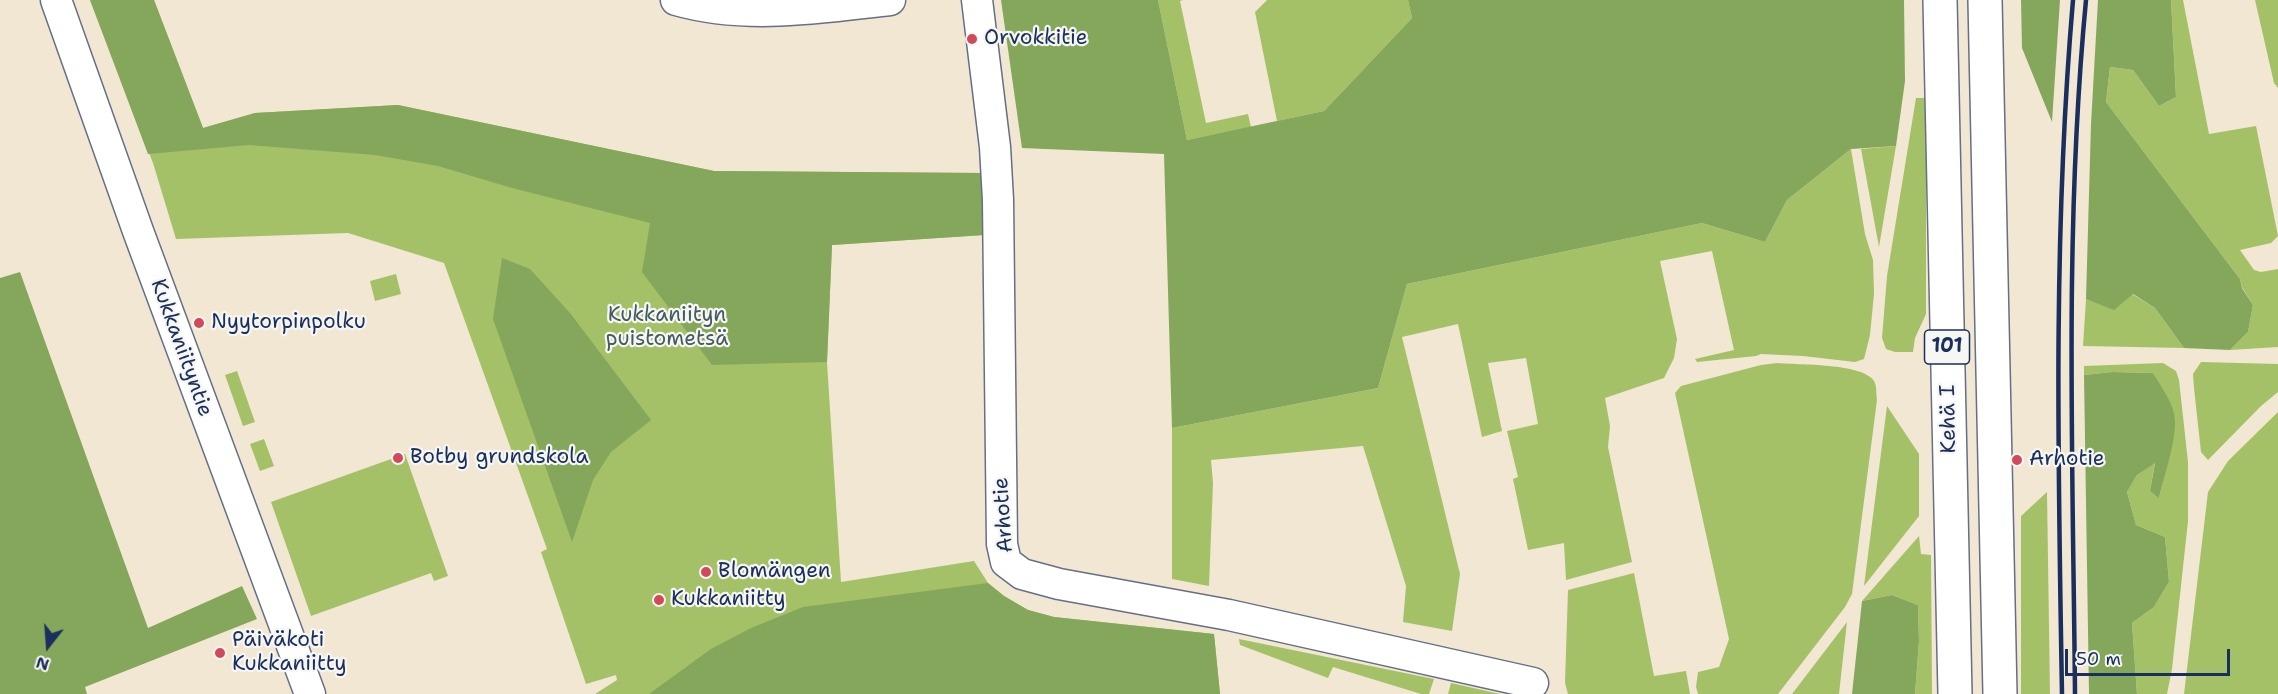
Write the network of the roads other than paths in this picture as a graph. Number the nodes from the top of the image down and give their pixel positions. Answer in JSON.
{"nodes":[{"id":1,"x":56,"y":0,"type":"edge"},
{"id":2,"x":676,"y":0,"type":"edge"},
{"id":3,"x":890,"y":0,"type":"edge"},
{"id":4,"x":977,"y":0,"type":"edge"},
{"id":5,"x":1940,"y":0,"type":"edge"},
{"id":6,"x":1985,"y":0,"type":"edge"},
{"id":7,"x":1533,"y":683,"type":"dead end"},
{"id":8,"x":310,"y":694,"type":"edge"},
{"id":9,"x":1955,"y":694,"type":"edge"},
{"id":10,"x":2000,"y":694,"type":"edge"}],
"edges":[{"from":1,"to":8,"type":"street","name":"Kukkaniityntie"},
{"from":2,"to":3,"type":"street"},
{"from":4,"to":7,"type":"street","name":"Arhotie"},
{"from":5,"to":9,"type":"highway","name":"Kehä I","number":"101"},
{"from":6,"to":10,"type":"highway","number":"101"}]}
